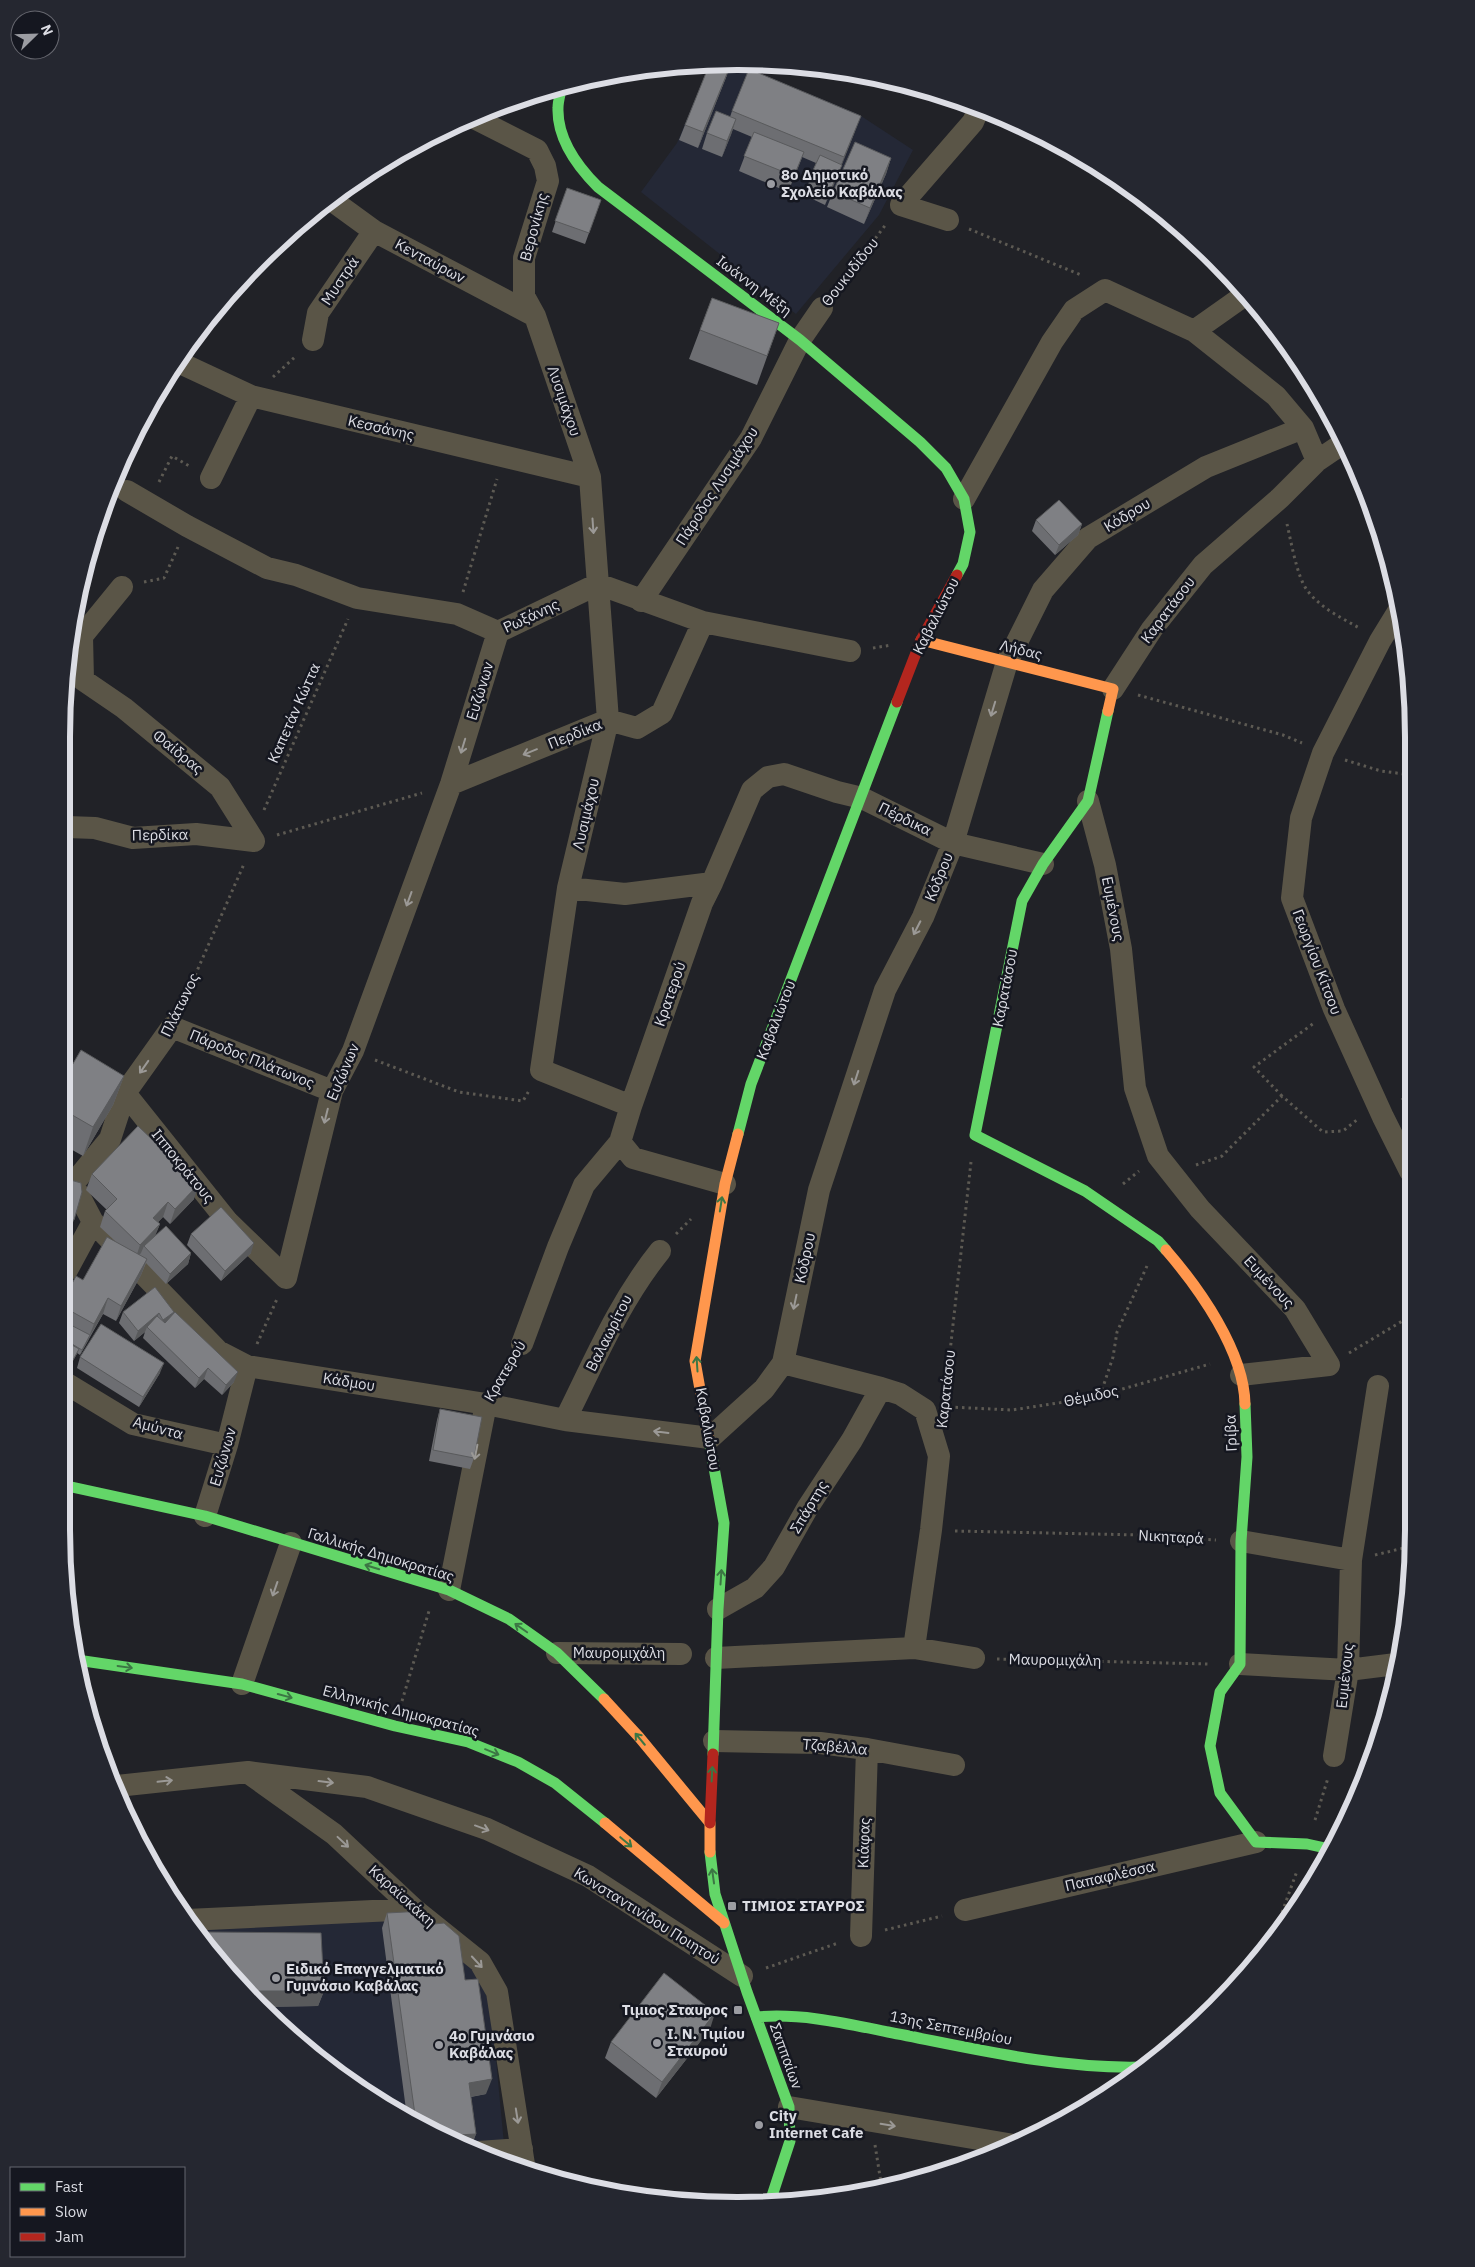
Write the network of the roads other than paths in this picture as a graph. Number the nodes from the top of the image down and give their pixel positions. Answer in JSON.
{"nodes":[{"id":1,"x":560,"y":94,"type":"edge"},
{"id":2,"x":976,"y":114,"type":"edge"},
{"id":3,"x":481,"y":121,"type":"edge"},
{"id":4,"x":337,"y":204,"type":"edge"},
{"id":5,"x":948,"y":220,"type":"road end"},
{"id":6,"x":374,"y":232,"type":"junction"},
{"id":7,"x":1240,"y":298,"type":"edge"},
{"id":8,"x":822,"y":308,"type":"road end"},
{"id":9,"x":535,"y":316,"type":"junction"},
{"id":10,"x":1194,"y":331,"type":"junction"},
{"id":11,"x":313,"y":340,"type":"road end"},
{"id":12,"x":800,"y":340,"type":"junction"},
{"id":13,"x":184,"y":365,"type":"edge"},
{"id":14,"x":251,"y":396,"type":"junction"},
{"id":15,"x":1303,"y":428,"type":"junction"},
{"id":16,"x":1338,"y":447,"type":"edge"},
{"id":17,"x":1317,"y":462,"type":"junction"},
{"id":18,"x":211,"y":478,"type":"road end"},
{"id":19,"x":590,"y":478,"type":"junction"},
{"id":20,"x":127,"y":491,"type":"dead end"},
{"id":21,"x":964,"y":499,"type":"junction"},
{"id":22,"x":598,"y":584,"type":"junction"},
{"id":23,"x":122,"y":587,"type":"road end"},
{"id":24,"x":641,"y":600,"type":"junction"},
{"id":25,"x":1394,"y":617,"type":"edge"},
{"id":26,"x":702,"y":622,"type":"junction"},
{"id":27,"x":79,"y":630,"type":"edge"},
{"id":28,"x":498,"y":632,"type":"junction"},
{"id":29,"x":78,"y":639,"type":"edge"},
{"id":30,"x":921,"y":640,"type":"junction"},
{"id":31,"x":850,"y":651,"type":"road end"},
{"id":32,"x":1007,"y":662,"type":"junction"},
{"id":33,"x":1113,"y":689,"type":"junction"},
{"id":34,"x":608,"y":720,"type":"junction"},
{"id":35,"x":768,"y":777,"type":"joint"},
{"id":36,"x":451,"y":784,"type":"junction"},
{"id":37,"x":862,"y":798,"type":"junction"},
{"id":38,"x":1088,"y":801,"type":"junction"},
{"id":39,"x":70,"y":827,"type":"edge"},
{"id":40,"x":253,"y":839,"type":"joint"},
{"id":41,"x":953,"y":843,"type":"junction"},
{"id":42,"x":1043,"y":864,"type":"junction"},
{"id":43,"x":712,"y":883,"type":"junction"},
{"id":44,"x":568,"y":888,"type":"junction"},
{"id":45,"x":172,"y":1027,"type":"joint"},
{"id":46,"x":332,"y":1091,"type":"junction"},
{"id":47,"x":125,"y":1093,"type":"junction"},
{"id":48,"x":631,"y":1106,"type":"junction"},
{"id":49,"x":975,"y":1135,"type":"joint"},
{"id":50,"x":620,"y":1142,"type":"junction"},
{"id":51,"x":1405,"y":1162,"type":"edge"},
{"id":52,"x":70,"y":1183,"type":"edge"},
{"id":53,"x":725,"y":1184,"type":"junction"},
{"id":54,"x":94,"y":1222,"type":"junction"},
{"id":55,"x":660,"y":1251,"type":"dead end"},
{"id":56,"x":70,"y":1265,"type":"edge"},
{"id":57,"x":286,"y":1278,"type":"joint"},
{"id":58,"x":522,"y":1344,"type":"road end"},
{"id":59,"x":783,"y":1363,"type":"junction"},
{"id":60,"x":247,"y":1366,"type":"junction"},
{"id":61,"x":1237,"y":1366,"type":"junction"},
{"id":62,"x":70,"y":1386,"type":"edge"},
{"id":63,"x":1378,"y":1386,"type":"dead end"},
{"id":64,"x":881,"y":1388,"type":"junction"},
{"id":65,"x":486,"y":1404,"type":"junction"},
{"id":66,"x":565,"y":1420,"type":"junction"},
{"id":67,"x":710,"y":1438,"type":"junction"},
{"id":68,"x":227,"y":1446,"type":"junction"},
{"id":69,"x":70,"y":1487,"type":"edge"},
{"id":70,"x":205,"y":1516,"type":"junction"},
{"id":71,"x":1242,"y":1541,"type":"junction"},
{"id":72,"x":291,"y":1542,"type":"junction"},
{"id":73,"x":1351,"y":1560,"type":"junction"},
{"id":74,"x":442,"y":1588,"type":"junction"},
{"id":75,"x":718,"y":1609,"type":"junction"},
{"id":76,"x":914,"y":1648,"type":"junction"},
{"id":77,"x":557,"y":1653,"type":"junction"},
{"id":78,"x":681,"y":1654,"type":"dead end"},
{"id":79,"x":716,"y":1658,"type":"junction"},
{"id":80,"x":974,"y":1658,"type":"road end"},
{"id":81,"x":83,"y":1661,"type":"edge"},
{"id":82,"x":1240,"y":1664,"type":"junction"},
{"id":83,"x":1391,"y":1665,"type":"edge"},
{"id":84,"x":1348,"y":1670,"type":"junction"},
{"id":85,"x":242,"y":1684,"type":"junction"},
{"id":86,"x":714,"y":1741,"type":"junction"},
{"id":87,"x":867,"y":1749,"type":"junction"},
{"id":88,"x":1334,"y":1756,"type":"dead end"},
{"id":89,"x":954,"y":1766,"type":"dead end"},
{"id":90,"x":248,"y":1772,"type":"junction"},
{"id":91,"x":121,"y":1785,"type":"edge"},
{"id":92,"x":710,"y":1823,"type":"junction"},
{"id":93,"x":1256,"y":1842,"type":"junction"},
{"id":94,"x":1324,"y":1848,"type":"edge"},
{"id":95,"x":414,"y":1909,"type":"junction"},
{"id":96,"x":965,"y":1910,"type":"dead end"},
{"id":97,"x":196,"y":1920,"type":"edge"},
{"id":98,"x":724,"y":1923,"type":"junction"},
{"id":99,"x":860,"y":1936,"type":"dead end"},
{"id":100,"x":742,"y":1976,"type":"junction"},
{"id":101,"x":756,"y":2018,"type":"junction"},
{"id":102,"x":1133,"y":2067,"type":"edge"},
{"id":103,"x":789,"y":2107,"type":"junction"},
{"id":104,"x":1000,"y":2143,"type":"edge"},
{"id":105,"x":522,"y":2149,"type":"junction"},
{"id":106,"x":494,"y":2151,"type":"edge"},
{"id":107,"x":524,"y":2162,"type":"edge"},
{"id":108,"x":772,"y":2196,"type":"edge"}],
"edges":[{"from":1,"to":12,"type":"street","name":"Ιωάννη Μέξη"},
{"from":2,"to":5,"type":"street"},
{"from":3,"to":9,"type":"street","name":"Βερονίκης"},
{"from":4,"to":6,"type":"street","name":"Κενταύρων"},
{"from":6,"to":9,"type":"street","name":"Κενταύρων"},
{"from":6,"to":11,"type":"street","name":"Μυστρά"},
{"from":7,"to":10,"type":"street"},
{"from":8,"to":12,"type":"street","name":"Θουκυδίδου"},
{"from":9,"to":19,"type":"street","name":"Λυσιμάχου"},
{"from":10,"to":15,"type":"street"},
{"from":10,"to":21,"type":"street"},
{"from":12,"to":21,"type":"street","name":"Ιωάννη Μέξη"},
{"from":12,"to":24,"type":"street","name":"Πάροδος Λυσιμάχου"},
{"from":13,"to":14,"type":"street","name":"Κεσσάνης"},
{"from":14,"to":18,"type":"street"},
{"from":14,"to":19,"type":"street","name":"Κεσσάνης"},
{"from":15,"to":17,"type":"street"},
{"from":15,"to":32,"type":"street","name":"Κόδρου"},
{"from":16,"to":17,"type":"street","name":"Καρατάσου"},
{"from":17,"to":33,"type":"street","name":"Καρατάσου"},
{"from":19,"to":22,"type":"street","name":"Λυσιμάχου","one_way":true},
{"from":20,"to":28,"type":"street","name":"Ρωξάνης"},
{"from":21,"to":30,"type":"street","name":"Καβαλιώτου"},
{"from":22,"to":24,"type":"street"},
{"from":22,"to":28,"type":"street","name":"Ρωξάνης"},
{"from":22,"to":34,"type":"street","name":"Λυσιμάχου"},
{"from":23,"to":27,"type":"street"},
{"from":24,"to":26,"type":"street"},
{"from":25,"to":51,"type":"street","name":"Γεωργίου Κίτσου"},
{"from":26,"to":31,"type":"street"},
{"from":26,"to":34,"type":"street","name":"Περδίκα"},
{"from":28,"to":36,"type":"street","name":"Ευζώνων","one_way":true},
{"from":29,"to":40,"type":"street","name":"Φαίδρας"},
{"from":30,"to":32,"type":"street","name":"Λήδας"},
{"from":30,"to":37,"type":"street","name":"Καβαλιώτου"},
{"from":32,"to":33,"type":"street","name":"Λήδας"},
{"from":32,"to":41,"type":"street","name":"Κόδρου","one_way":true},
{"from":33,"to":38,"type":"street","name":"Καρατάσου"},
{"from":34,"to":36,"type":"street","name":"Περδίκα","one_way":true},
{"from":34,"to":44,"type":"street","name":"Λυσιμάχου"},
{"from":35,"to":37,"type":"street","name":"Πέρδικα"},
{"from":35,"to":43,"type":"street","name":"Κρατερού"},
{"from":36,"to":46,"type":"street","name":"Ευζώνων","one_way":true},
{"from":37,"to":41,"type":"street","name":"Πέρδικα"},
{"from":37,"to":53,"type":"street","name":"Καβαλιώτου"},
{"from":38,"to":42,"type":"street","name":"Καρατάσου"},
{"from":38,"to":61,"type":"street","name":"Ευμένους"},
{"from":39,"to":40,"type":"street","name":"Περδίκα"},
{"from":41,"to":42,"type":"street","name":"Πέρδικα"},
{"from":41,"to":59,"type":"street","name":"Κόδρου","one_way":true},
{"from":42,"to":49,"type":"street","name":"Καρατάσου"},
{"from":43,"to":44,"type":"street"},
{"from":43,"to":48,"type":"street","name":"Κρατερού"},
{"from":44,"to":48,"type":"street","name":"Λυσιμάχου"},
{"from":45,"to":46,"type":"street","name":"Πάροδος Πλάτωνος"},
{"from":45,"to":47,"type":"street","name":"Πλάτωνος","one_way":true},
{"from":46,"to":57,"type":"street","name":"Ευζώνων","one_way":true},
{"from":47,"to":52,"type":"street","name":"Πλάτωνος"},
{"from":47,"to":57,"type":"street","name":"Ιπποκράτους"},
{"from":48,"to":50,"type":"street"},
{"from":49,"to":61,"type":"street","name":"Γρίβα"},
{"from":50,"to":53,"type":"street"},
{"from":50,"to":58,"type":"street","name":"Κρατερού"},
{"from":52,"to":54,"type":"street","name":"Κάδμου"},
{"from":67,"to":53,"type":"street","name":"Καβαλιώτου","one_way":true},
{"from":54,"to":56,"type":"street"},
{"from":54,"to":60,"type":"street","name":"Κάδμου"},
{"from":55,"to":66,"type":"street","name":"Βαλαωρίτου"},
{"from":59,"to":64,"type":"street"},
{"from":59,"to":67,"type":"street","name":"Κόδρου"},
{"from":60,"to":65,"type":"street","name":"Κάδμου"},
{"from":60,"to":68,"type":"street","name":"Ευζώνων"},
{"from":61,"to":71,"type":"street","name":"Γρίβα"},
{"from":62,"to":68,"type":"street","name":"Αμύντα"},
{"from":63,"to":73,"type":"street","name":"Ευμένους"},
{"from":64,"to":75,"type":"street","name":"Σπάρτης"},
{"from":64,"to":76,"type":"street"},
{"from":65,"to":66,"type":"street","name":"Κάδμου"},
{"from":65,"to":74,"type":"street","name":"Κρατερού","one_way":true},
{"from":67,"to":66,"type":"street","name":"Κάδμου","one_way":true},
{"from":75,"to":67,"type":"street","name":"Καβαλιώτου","one_way":true},
{"from":68,"to":70,"type":"street","name":"Ευζώνων"},
{"from":69,"to":70,"type":"street","name":"Γαλλικής Δημοκρατίας"},
{"from":70,"to":72,"type":"street","name":"Γαλλικής Δημοκρατίας"},
{"from":71,"to":73,"type":"street"},
{"from":71,"to":82,"type":"street","name":"Γρίβα"},
{"from":74,"to":72,"type":"street","name":"Γαλλικής Δημοκρατίας","one_way":true},
{"from":72,"to":85,"type":"street","one_way":true},
{"from":73,"to":84,"type":"street","name":"Ευμένους"},
{"from":77,"to":74,"type":"street","name":"Γαλλικής Δημοκρατίας","one_way":true},
{"from":75,"to":79,"type":"street","name":"Καβαλιώτου"},
{"from":76,"to":79,"type":"street"},
{"from":76,"to":80,"type":"street"},
{"from":77,"to":78,"type":"street","name":"Μαυρομιχάλη"},
{"from":92,"to":77,"type":"street","name":"Γαλλικής Δημοκρατίας","one_way":true},
{"from":79,"to":86,"type":"street","name":"Καβαλιώτου"},
{"from":81,"to":85,"type":"street","name":"Ελληνικής Δημοκρατίας","one_way":true},
{"from":82,"to":84,"type":"street"},
{"from":82,"to":93,"type":"street"},
{"from":83,"to":84,"type":"street"},
{"from":84,"to":88,"type":"street","name":"Ευμένους"},
{"from":85,"to":98,"type":"street","name":"Ελληνικής Δημοκρατίας","one_way":true},
{"from":86,"to":87,"type":"street","name":"Τζαβέλλα"},
{"from":92,"to":86,"type":"street","name":"Καβαλιώτου","one_way":true},
{"from":87,"to":89,"type":"street","name":"Τζαβέλλα"},
{"from":87,"to":99,"type":"street","name":"Κιάφας"},
{"from":91,"to":90,"type":"street","name":"Κωνσταντινίδου Ποιητού","one_way":true},
{"from":90,"to":95,"type":"street","name":"Καραϊσκάκη","one_way":true},
{"from":90,"to":100,"type":"street","name":"Κωνσταντινίδου Ποιητού","one_way":true},
{"from":98,"to":92,"type":"street","one_way":true},
{"from":93,"to":94,"type":"street"},
{"from":93,"to":96,"type":"street","name":"Παπαφλέσσα"},
{"from":95,"to":97,"type":"street"},
{"from":95,"to":105,"type":"street","name":"Καραϊσκάκη","one_way":true},
{"from":98,"to":100,"type":"street","name":"Σαππαίων"},
{"from":100,"to":101,"type":"street","name":"Σαππαίων"},
{"from":101,"to":102,"type":"street","name":"13ης Σεπτεμβρίου"},
{"from":101,"to":103,"type":"street","name":"Σαππαίων"},
{"from":103,"to":104,"type":"street","one_way":true},
{"from":103,"to":108,"type":"street","name":"Σαππαίων"},
{"from":105,"to":106,"type":"street"},
{"from":105,"to":107,"type":"street","name":"Καραϊσκάκη"}]}
